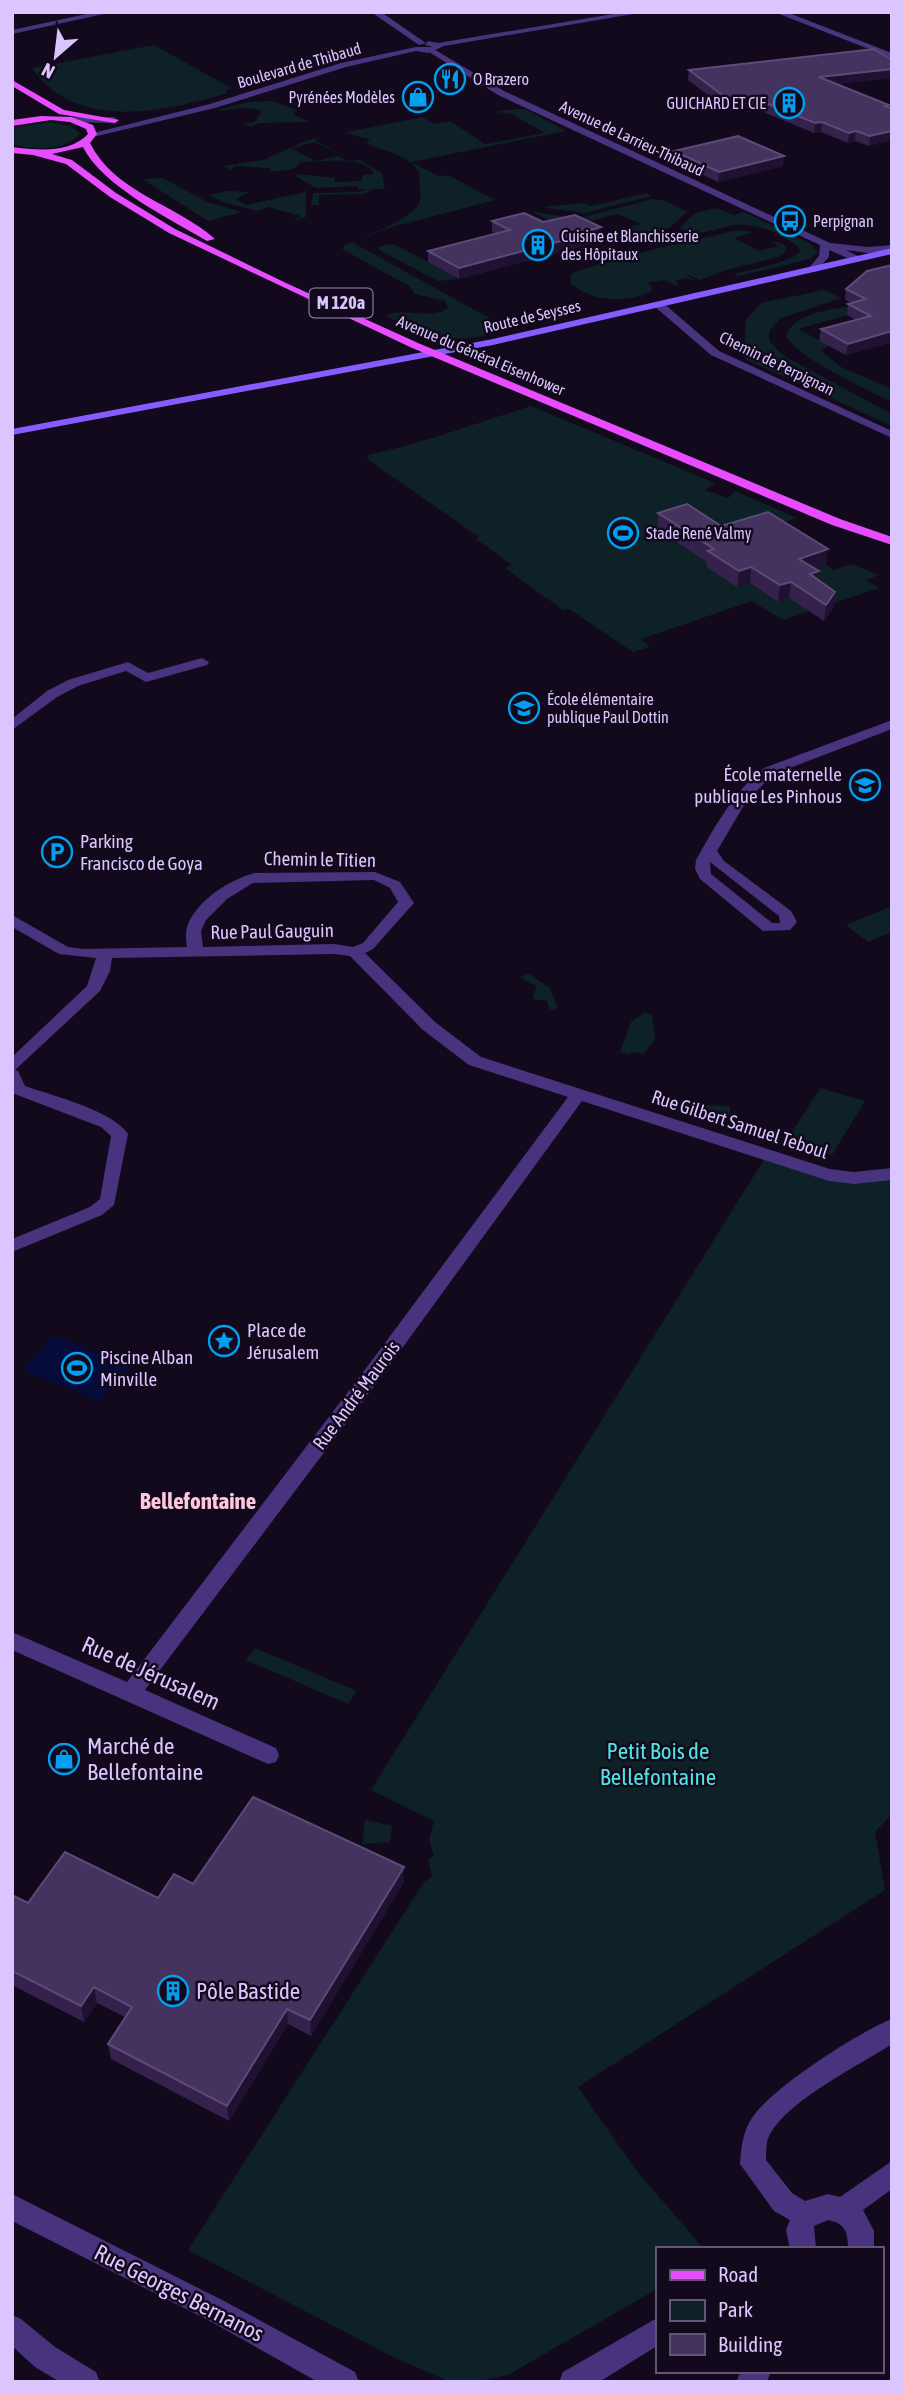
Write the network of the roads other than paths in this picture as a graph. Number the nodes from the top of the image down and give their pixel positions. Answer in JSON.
{"nodes":[{"id":1,"x":109,"y":12,"type":"edge"},
{"id":2,"x":375,"y":12,"type":"edge"},
{"id":3,"x":641,"y":12,"type":"edge"},
{"id":4,"x":778,"y":12,"type":"edge"},
{"id":5,"x":12,"y":33,"type":"edge"},
{"id":6,"x":419,"y":46,"type":"junction"},
{"id":7,"x":435,"y":48,"type":"junction"},
{"id":8,"x":892,"y":56,"type":"edge"},
{"id":9,"x":12,"y":82,"type":"edge"},
{"id":10,"x":12,"y":89,"type":"edge"},
{"id":11,"x":191,"y":111,"type":"junction"},
{"id":12,"x":17,"y":113,"type":"dead end"},
{"id":13,"x":57,"y":118,"type":"junction"},
{"id":14,"x":69,"y":120,"type":"junction"},
{"id":15,"x":115,"y":120,"type":"junction"},
{"id":16,"x":12,"y":122,"type":"edge"},
{"id":17,"x":93,"y":134,"type":"junction"},
{"id":18,"x":85,"y":142,"type":"junction"},
{"id":19,"x":12,"y":150,"type":"edge"},
{"id":20,"x":34,"y":152,"type":"junction"},
{"id":21,"x":825,"y":245,"type":"junction"},
{"id":22,"x":892,"y":250,"type":"edge"},
{"id":23,"x":857,"y":260,"type":"junction"},
{"id":24,"x":812,"y":270,"type":"junction"},
{"id":25,"x":659,"y":304,"type":"junction"},
{"id":26,"x":451,"y":350,"type":"junction"},
{"id":27,"x":436,"y":353,"type":"junction"},
{"id":28,"x":12,"y":432,"type":"edge"},
{"id":29,"x":892,"y":435,"type":"edge"},
{"id":30,"x":892,"y":535,"type":"edge"},
{"id":31,"x":892,"y":541,"type":"edge"},
{"id":32,"x":202,"y":662,"type":"dead end"},
{"id":33,"x":892,"y":724,"type":"edge"},
{"id":34,"x":12,"y":726,"type":"edge"},
{"id":35,"x":709,"y":851,"type":"junction"},
{"id":36,"x":12,"y":920,"type":"edge"},
{"id":37,"x":355,"y":952,"type":"junction"},
{"id":38,"x":196,"y":953,"type":"junction"},
{"id":39,"x":105,"y":954,"type":"junction"},
{"id":40,"x":12,"y":1066,"type":"edge"},
{"id":41,"x":12,"y":1075,"type":"edge"},
{"id":42,"x":578,"y":1095,"type":"junction"},
{"id":43,"x":892,"y":1174,"type":"edge"},
{"id":44,"x":12,"y":1245,"type":"edge"},
{"id":45,"x":12,"y":1640,"type":"edge"},
{"id":46,"x":131,"y":1693,"type":"junction"},
{"id":47,"x":268,"y":1755,"type":"dead end"},
{"id":48,"x":892,"y":2030,"type":"edge"},
{"id":49,"x":892,"y":2173,"type":"edge"},
{"id":50,"x":12,"y":2207,"type":"edge"},
{"id":51,"x":843,"y":2210,"type":"junction"},
{"id":52,"x":799,"y":2237,"type":"edge"},
{"id":53,"x":861,"y":2247,"type":"edge"},
{"id":54,"x":12,"y":2328,"type":"edge"},
{"id":55,"x":656,"y":2332,"type":"edge"},
{"id":56,"x":86,"y":2382,"type":"edge"},
{"id":57,"x":345,"y":2382,"type":"edge"},
{"id":58,"x":573,"y":2382,"type":"edge"}],
"edges":[{"from":1,"to":5,"type":"street"},
{"from":2,"to":6,"type":"street"},
{"from":3,"to":7,"type":"street"},
{"from":4,"to":8,"type":"street"},
{"from":6,"to":7,"type":"street"},
{"from":6,"to":11,"type":"street","name":"Boulevard de Thibaud"},
{"from":7,"to":21,"type":"street","name":"Avenue de Larrieu-Thibaud"},
{"from":9,"to":15,"type":"main road"},
{"from":10,"to":13,"type":"main road"},
{"from":11,"to":15,"type":"street","name":"Boulevard de Thibaud"},
{"from":11,"to":17,"type":"street","name":"Boulevard de Thibaud"},
{"from":12,"to":16,"type":"main road"},
{"from":13,"to":14,"type":"main road"},
{"from":13,"to":16,"type":"main road"},
{"from":14,"to":15,"type":"street","name":"Boulevard de Thibaud"},
{"from":14,"to":17,"type":"main road"},
{"from":17,"to":18,"type":"main road"},
{"from":18,"to":20,"type":"main road"},
{"from":18,"to":26,"type":"main road","name":"Avenue du Général Eisenhower","number":"M 120a"},
{"from":19,"to":20,"type":"main road"},
{"from":20,"to":27,"type":"main road","name":"Avenue du Général Eisenhower","number":"M 120a"},
{"from":21,"to":22,"type":"street","name":"Route de Seysses"},
{"from":21,"to":23,"type":"street","name":"Avenue de Larrieu-Thibaud"},
{"from":21,"to":24,"type":"street"},
{"from":22,"to":23,"type":"main road","name":"Route de Seysses"},
{"from":23,"to":24,"type":"main road","name":"Route de Seysses"},
{"from":24,"to":25,"type":"main road","name":"Route de Seysses"},
{"from":25,"to":26,"type":"main road","name":"Route de Seysses"},
{"from":25,"to":29,"type":"street","name":"Chemin de Perpignan"},
{"from":26,"to":27,"type":"main road","name":"Route de Seysses"},
{"from":26,"to":30,"type":"main road","name":"Avenue du Général Eisenhower"},
{"from":27,"to":28,"type":"main road","name":"Route de Seysses"},
{"from":27,"to":31,"type":"main road","name":"Avenue du Général Eisenhower"},
{"from":32,"to":34,"type":"street"},
{"from":33,"to":35,"type":"street"},
{"from":35,"to":35,"type":"street"},
{"from":36,"to":39,"type":"street","name":"Rue Paul Gauguin"},
{"from":37,"to":38,"type":"street","name":"Rue Paul Gauguin"},
{"from":37,"to":38,"type":"street","name":"Chemin le Titien"},
{"from":37,"to":42,"type":"street","name":"Rue Paul Gauguin"},
{"from":38,"to":39,"type":"street","name":"Rue Paul Gauguin"},
{"from":39,"to":40,"type":"street"},
{"from":41,"to":44,"type":"street"},
{"from":42,"to":43,"type":"street","name":"Rue Gilbert Samuel Teboul"},
{"from":42,"to":46,"type":"street","name":"Rue André Maurois"},
{"from":45,"to":46,"type":"street","name":"Rue de Jérusalem"},
{"from":46,"to":47,"type":"street","name":"Rue de Jérusalem"},
{"from":48,"to":52,"type":"street"},
{"from":49,"to":51,"type":"street"},
{"from":50,"to":57,"type":"street","name":"Rue Georges Bernanos"},
{"from":51,"to":52,"type":"street"},
{"from":51,"to":53,"type":"street"},
{"from":54,"to":56,"type":"street"},
{"from":55,"to":58,"type":"street"}]}
